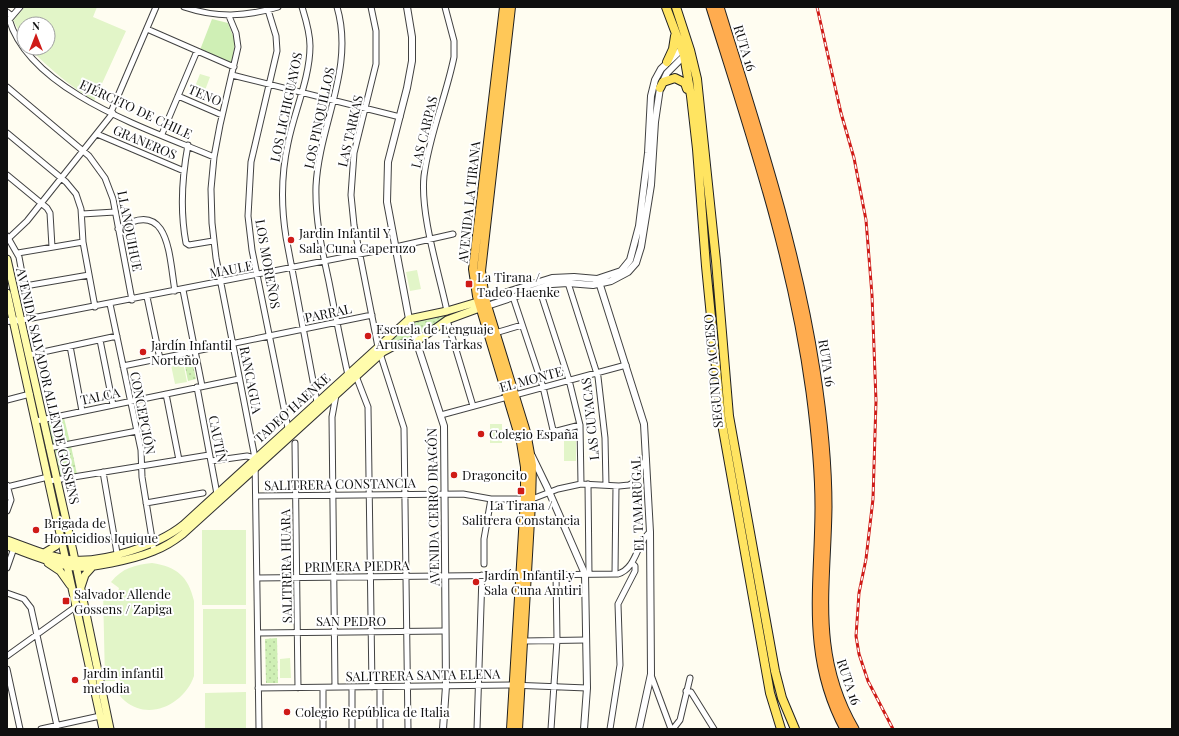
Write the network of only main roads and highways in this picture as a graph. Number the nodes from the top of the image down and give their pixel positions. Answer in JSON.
{"nodes":[{"id":1,"x":504,"y":7,"type":"edge"},
{"id":2,"x":511,"y":7,"type":"edge"},
{"id":3,"x":666,"y":7,"type":"edge"},
{"id":4,"x":676,"y":7,"type":"edge"},
{"id":5,"x":711,"y":7,"type":"edge"},
{"id":6,"x":719,"y":7,"type":"edge"},
{"id":7,"x":674,"y":29,"type":"junction"},
{"id":8,"x":686,"y":49,"type":"junction"},
{"id":9,"x":667,"y":62,"type":"road end"},
{"id":10,"x":660,"y":88,"type":"road end"},
{"id":11,"x":692,"y":112,"type":"junction"},
{"id":12,"x":7,"y":259,"type":"edge"},
{"id":13,"x":7,"y":293,"type":"edge"},
{"id":14,"x":482,"y":304,"type":"junction"},
{"id":15,"x":10,"y":320,"type":"edge"},
{"id":16,"x":379,"y":351,"type":"junction"},
{"id":17,"x":511,"y":396,"type":"junction"},
{"id":18,"x":39,"y":420,"type":"junction"},
{"id":19,"x":51,"y":479,"type":"junction"},
{"id":20,"x":528,"y":499,"type":"junction"},
{"id":21,"x":60,"y":533,"type":"junction"},
{"id":22,"x":7,"y":540,"type":"edge"},
{"id":23,"x":10,"y":547,"type":"edge"},
{"id":24,"x":154,"y":548,"type":"junction"},
{"id":25,"x":44,"y":553,"type":"junction"},
{"id":26,"x":34,"y":555,"type":"junction"},
{"id":27,"x":66,"y":558,"type":"junction"},
{"id":28,"x":74,"y":560,"type":"junction"},
{"id":29,"x":93,"y":566,"type":"junction"},
{"id":30,"x":68,"y":567,"type":"junction"},
{"id":31,"x":76,"y":568,"type":"junction"},
{"id":32,"x":523,"y":575,"type":"junction"},
{"id":33,"x":77,"y":591,"type":"junction"},
{"id":34,"x":80,"y":604,"type":"junction"},
{"id":35,"x":518,"y":685,"type":"junction"},
{"id":36,"x":103,"y":729,"type":"edge"},
{"id":37,"x":110,"y":729,"type":"edge"},
{"id":38,"x":511,"y":729,"type":"edge"},
{"id":39,"x":518,"y":729,"type":"edge"},
{"id":40,"x":781,"y":729,"type":"edge"},
{"id":41,"x":794,"y":729,"type":"edge"},
{"id":42,"x":845,"y":729,"type":"edge"},
{"id":43,"x":854,"y":729,"type":"edge"}],
"edges":[{"from":1,"to":14,"type":"highway","name":"AVENIDA LA TIRANA"},
{"from":2,"to":14,"type":"highway","name":"AVENIDA LA TIRANA"},
{"from":3,"to":7,"type":"main road","name":"SEGUNDO ACCESO"},
{"from":4,"to":8,"type":"main road","name":"SEGUNDO ACCESO"},
{"from":5,"to":42,"type":"highway","name":"RUTA 16"},
{"from":6,"to":43,"type":"highway","name":"RUTA 16"},
{"from":7,"to":8,"type":"main road","name":"SEGUNDO ACCESO"},
{"from":7,"to":9,"type":"main road"},
{"from":8,"to":11,"type":"main road","name":"SEGUNDO ACCESO"},
{"from":8,"to":41,"type":"main road","name":"SEGUNDO ACCESO"},
{"from":10,"to":11,"type":"main road"},
{"from":11,"to":40,"type":"main road","name":"SEGUNDO ACCESO"},
{"from":12,"to":18,"type":"main road","name":"AVENIDA SALVADOR ALLENDE GOSSENS"},
{"from":13,"to":15,"type":"main road","name":"AVENIDA SALVADOR ALLENDE GOSSENS"},
{"from":14,"to":16,"type":"main road","name":"TADEO HAENKE"},
{"from":14,"to":16,"type":"main road","name":"TADEO HAENKE"},
{"from":14,"to":17,"type":"highway","name":"AVENIDA LA TIRANA"},
{"from":14,"to":17,"type":"highway","name":"AVENIDA LA TIRANA"},
{"from":15,"to":18,"type":"main road","name":"AVENIDA SALVADOR ALLENDE GOSSENS"},
{"from":16,"to":24,"type":"main road","name":"TADEO HAENKE"},
{"from":16,"to":24,"type":"main road","name":"TADEO HAENKE"},
{"from":17,"to":20,"type":"highway","name":"AVENIDA LA TIRANA"},
{"from":17,"to":20,"type":"highway","name":"AVENIDA LA TIRANA"},
{"from":18,"to":19,"type":"main road","name":"AVENIDA SALVADOR ALLENDE GOSSENS"},
{"from":18,"to":19,"type":"main road","name":"AVENIDA SALVADOR ALLENDE GOSSENS"},
{"from":19,"to":21,"type":"main road","name":"AVENIDA SALVADOR ALLENDE GOSSENS"},
{"from":19,"to":28,"type":"main road","name":"AVENIDA SALVADOR ALLENDE GOSSENS"},
{"from":20,"to":32,"type":"highway","name":"AVENIDA LA TIRANA"},
{"from":21,"to":25,"type":"main road"},
{"from":21,"to":27,"type":"main road","name":"AVENIDA SALVADOR ALLENDE GOSSENS"},
{"from":22,"to":25,"type":"main road","name":"TADEO HAENKE"},
{"from":23,"to":26,"type":"main road","name":"TADEO HAENKE"},
{"from":24,"to":28,"type":"main road","name":"TADEO HAENKE"},
{"from":24,"to":29,"type":"main road","name":"TADEO HAENKE"},
{"from":25,"to":27,"type":"main road","name":"TADEO HAENKE"},
{"from":26,"to":30,"type":"main road","name":"TADEO HAENKE"},
{"from":26,"to":33,"type":"main road"},
{"from":27,"to":28,"type":"main road","name":"TADEO HAENKE"},
{"from":27,"to":30,"type":"main road","name":"AVENIDA SALVADOR ALLENDE GOSSENS"},
{"from":28,"to":31,"type":"main road","name":"AVENIDA SALVADOR ALLENDE GOSSENS"},
{"from":29,"to":31,"type":"main road","name":"TADEO HAENKE"},
{"from":29,"to":33,"type":"main road"},
{"from":30,"to":31,"type":"main road","name":"TADEO HAENKE"},
{"from":30,"to":33,"type":"main road","name":"AVENIDA SALVADOR ALLENDE GOSSENS"},
{"from":31,"to":33,"type":"main road","name":"AVENIDA SALVADOR ALLENDE GOSSENS"},
{"from":32,"to":35,"type":"highway","name":"AVENIDA LA TIRANA"},
{"from":32,"to":35,"type":"highway","name":"AVENIDA LA TIRANA"},
{"from":33,"to":34,"type":"main road","name":"AVENIDA SALVADOR ALLENDE GOSSENS"},
{"from":34,"to":36,"type":"main road","name":"AVENIDA SALVADOR ALLENDE GOSSENS"},
{"from":34,"to":37,"type":"main road","name":"AVENIDA SALVADOR ALLENDE GOSSENS"},
{"from":35,"to":38,"type":"highway","name":"AVENIDA LA TIRANA"},
{"from":35,"to":39,"type":"highway","name":"AVENIDA LA TIRANA"}]}
